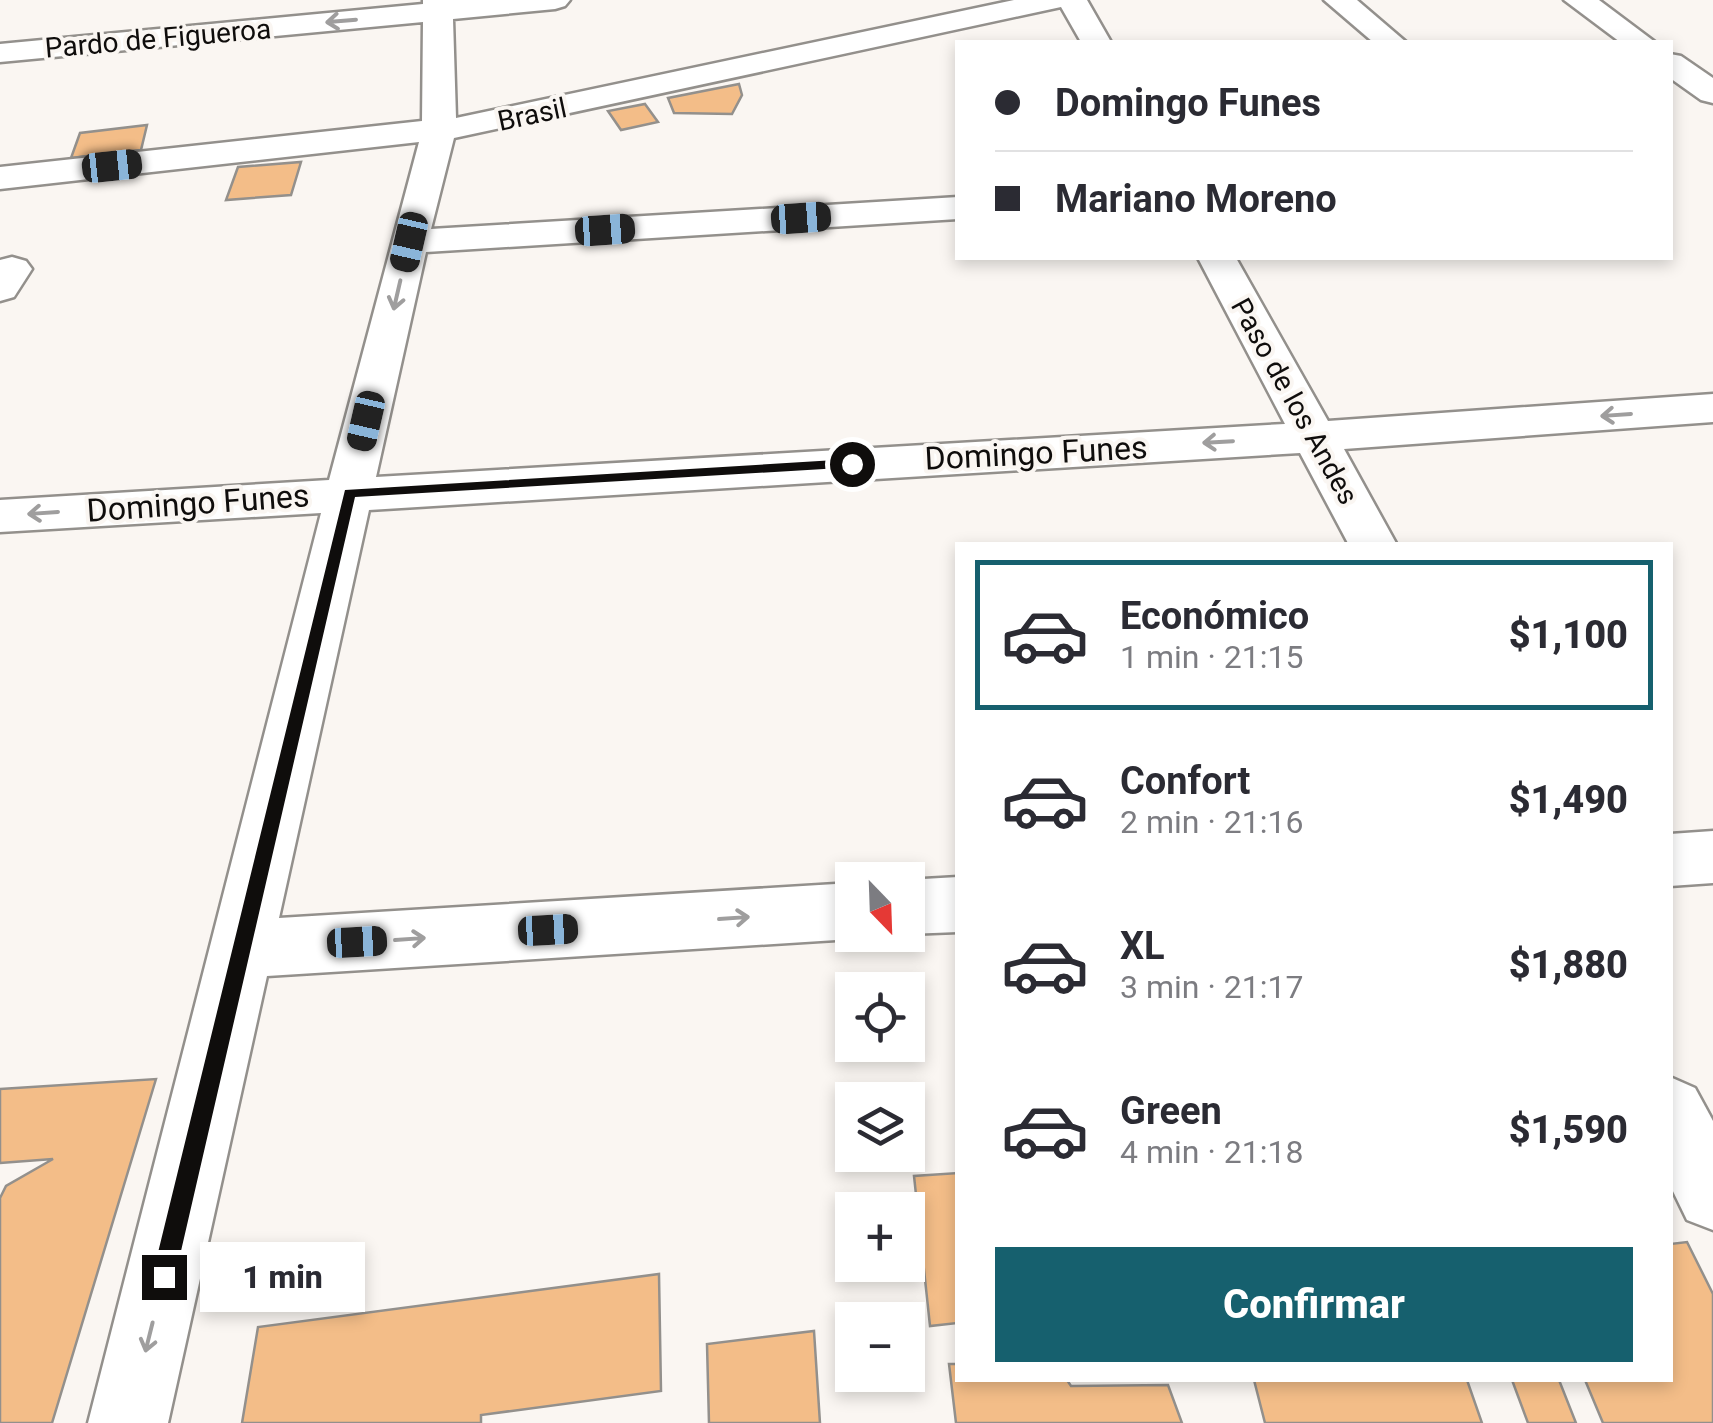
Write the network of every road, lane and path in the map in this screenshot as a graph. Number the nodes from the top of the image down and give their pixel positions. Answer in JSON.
{"nodes":[{"id":1,"x":555,"y":0,"type":"edge"},
{"id":2,"x":1055,"y":0,"type":"edge"},
{"id":3,"x":1072,"y":0,"type":"edge"},
{"id":4,"x":1339,"y":0,"type":"edge"},
{"id":5,"x":1579,"y":0,"type":"edge"},
{"id":6,"x":438,"y":6,"type":"edge"},
{"id":7,"x":1095,"y":40,"type":"edge"},
{"id":8,"x":1389,"y":40,"type":"edge"},
{"id":9,"x":1637,"y":40,"type":"edge"},
{"id":10,"x":0,"y":53,"type":"edge"},
{"id":11,"x":1673,"y":65,"type":"edge"},
{"id":12,"x":1713,"y":93,"type":"edge"},
{"id":13,"x":439,"y":132,"type":"junction"},
{"id":14,"x":0,"y":178,"type":"edge"},
{"id":15,"x":955,"y":208,"type":"edge"},
{"id":16,"x":409,"y":242,"type":"junction"},
{"id":17,"x":1217,"y":260,"type":"edge"},
{"id":18,"x":1713,"y":408,"type":"edge"},
{"id":19,"x":1315,"y":436,"type":"junction"},
{"id":20,"x":350,"y":493,"type":"junction"},
{"id":21,"x":0,"y":516,"type":"edge"},
{"id":22,"x":1370,"y":542,"type":"edge"},
{"id":23,"x":1713,"y":857,"type":"edge"},
{"id":24,"x":1673,"y":860,"type":"edge"},
{"id":25,"x":955,"y":904,"type":"edge"},
{"id":26,"x":925,"y":906,"type":"edge"},
{"id":27,"x":835,"y":912,"type":"edge"},
{"id":28,"x":242,"y":949,"type":"junction"},
{"id":29,"x":1673,"y":1118,"type":"edge"},
{"id":30,"x":1713,"y":1194,"type":"edge"},
{"id":31,"x":128,"y":1423,"type":"edge"}],
"edges":[{"from":1,"to":6,"type":"street","name":"Pardo de Figueroa"},
{"from":2,"to":13,"type":"street","name":"Brasil"},
{"from":3,"to":7,"type":"street"},
{"from":4,"to":8,"type":"street"},
{"from":5,"to":9,"type":"street"},
{"from":6,"to":10,"type":"street","name":"Pardo de Figueroa","one_way":true},
{"from":6,"to":13,"type":"street"},
{"from":11,"to":12,"type":"street"},
{"from":13,"to":14,"type":"street","name":"Brasil"},
{"from":13,"to":16,"type":"street"},
{"from":15,"to":16,"type":"street"},
{"from":16,"to":20,"type":"street","one_way":true},
{"from":17,"to":19,"type":"street","name":"Paso de los Andes"},
{"from":18,"to":19,"type":"street","name":"Domingo Funes","one_way":true},
{"from":19,"to":20,"type":"street","name":"Domingo Funes","one_way":true},
{"from":19,"to":22,"type":"street","name":"Paso de los Andes"},
{"from":20,"to":21,"type":"street","name":"Domingo Funes","one_way":true},
{"from":20,"to":28,"type":"street"},
{"from":23,"to":24,"type":"street"},
{"from":25,"to":26,"type":"street"},
{"from":28,"to":27,"type":"street","one_way":true},
{"from":28,"to":31,"type":"street","one_way":true},
{"from":29,"to":30,"type":"street"}]}
